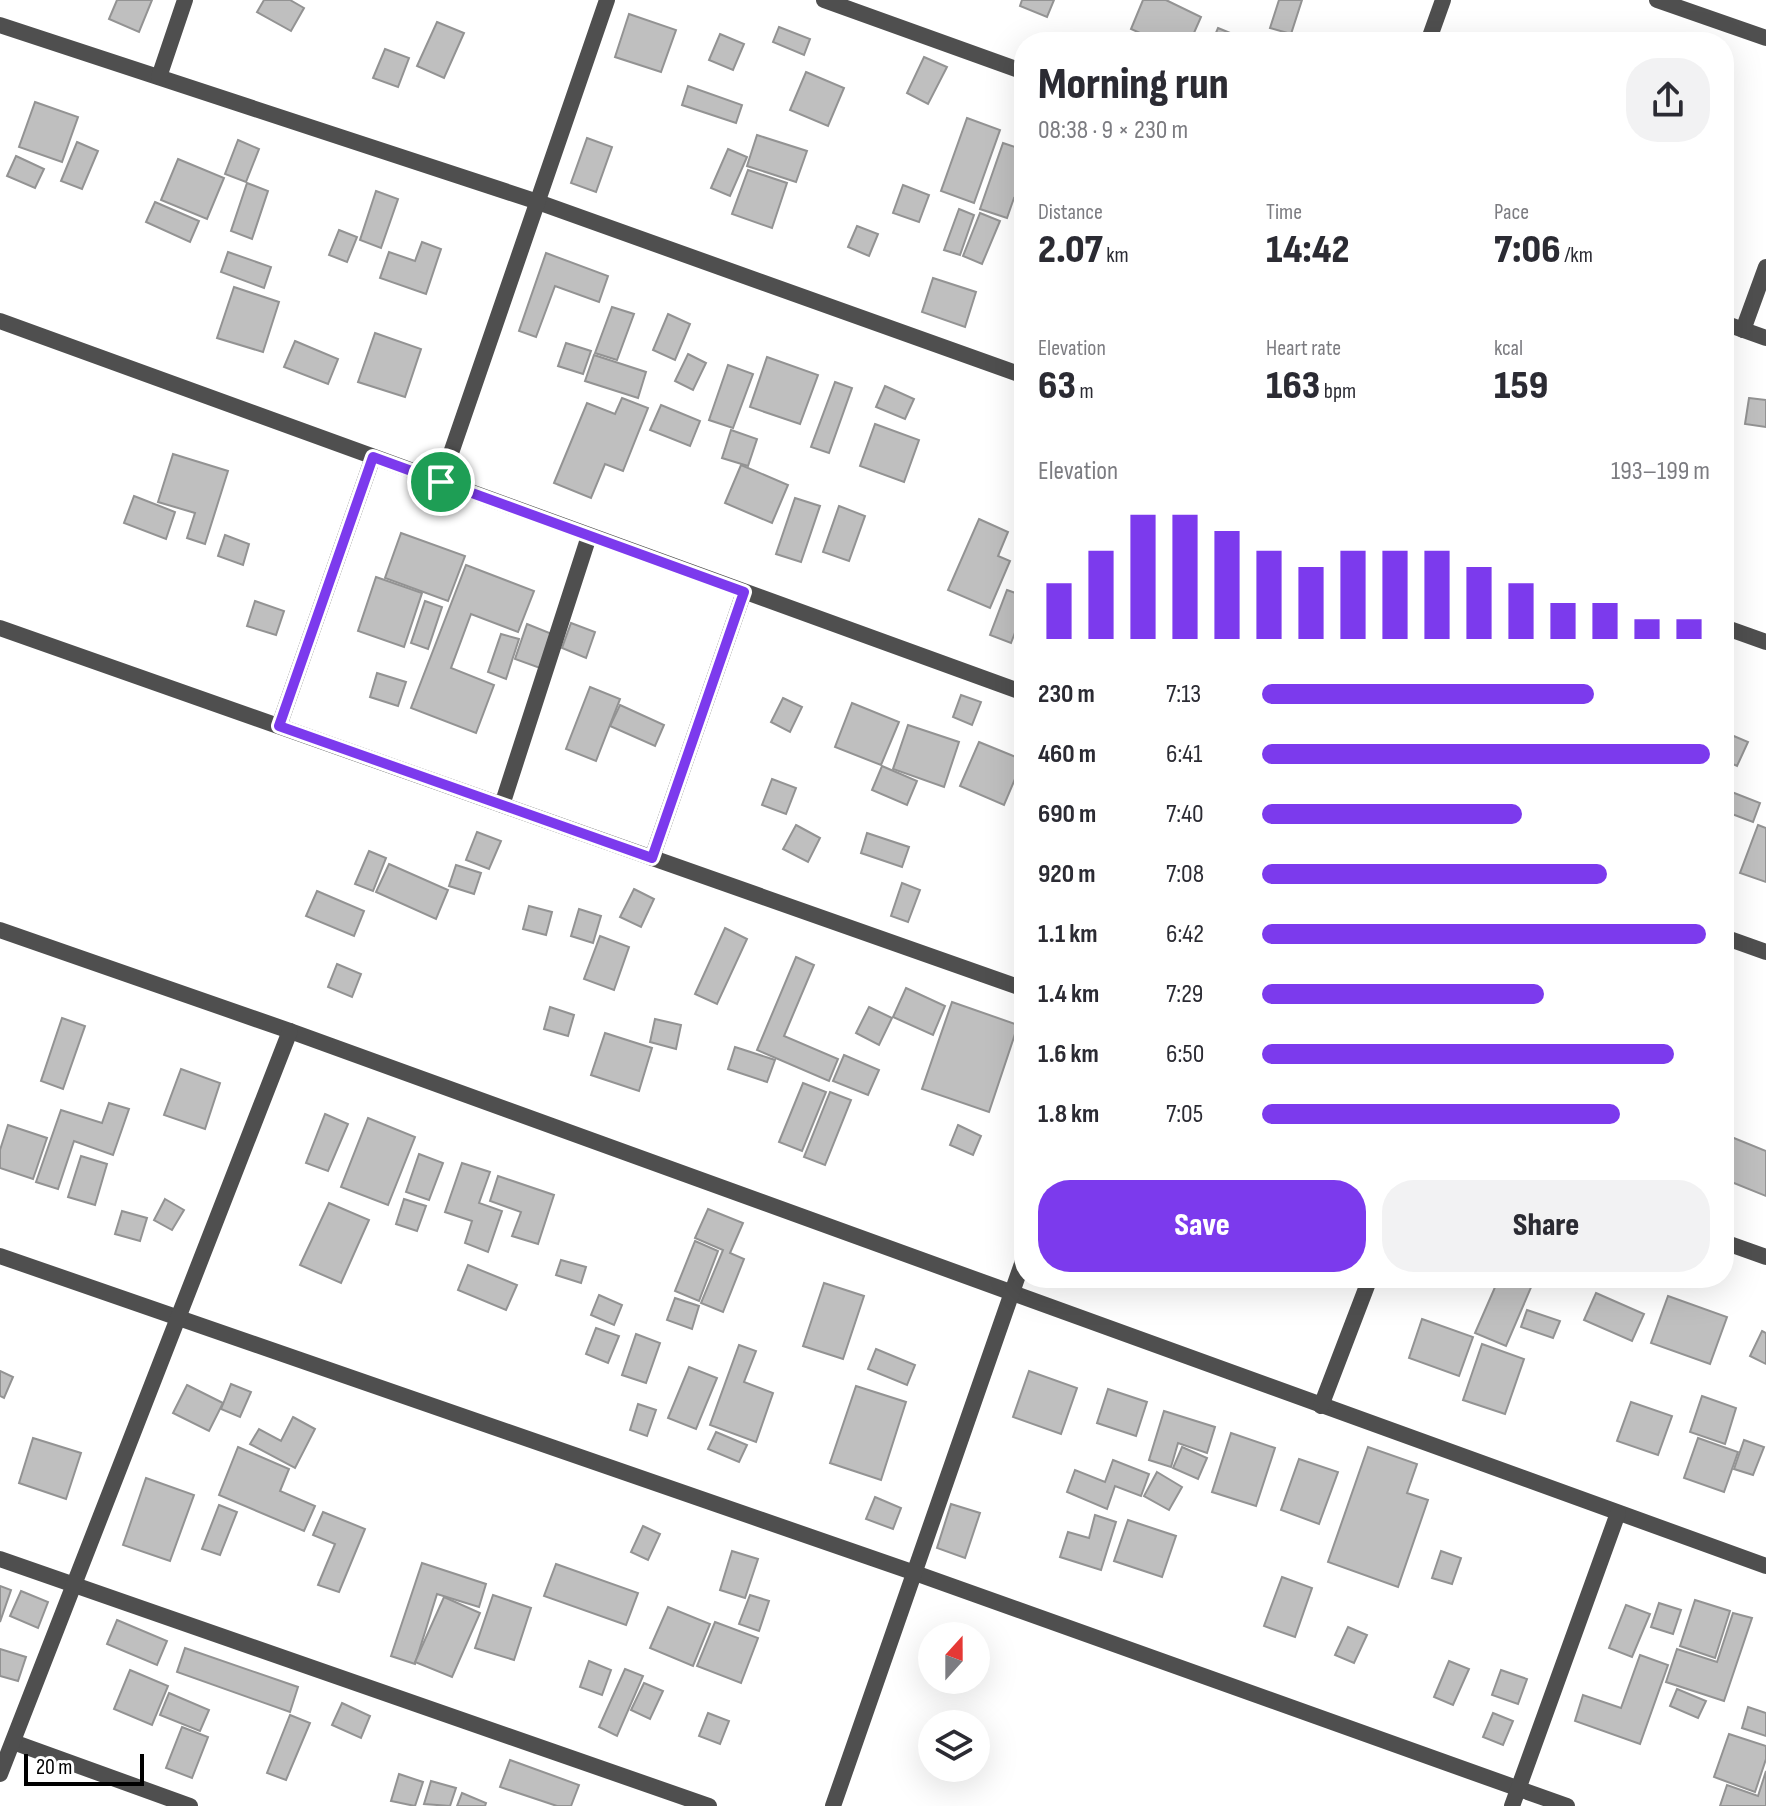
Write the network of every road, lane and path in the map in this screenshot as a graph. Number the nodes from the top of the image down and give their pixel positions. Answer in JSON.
{"nodes":[{"id":1,"x":185,"y":0,"type":"edge"},
{"id":2,"x":607,"y":0,"type":"edge"},
{"id":3,"x":824,"y":0,"type":"edge"},
{"id":4,"x":1443,"y":0,"type":"edge"},
{"id":5,"x":1657,"y":0,"type":"edge"},
{"id":6,"x":0,"y":25,"type":"edge"},
{"id":7,"x":1432,"y":32,"type":"edge"},
{"id":8,"x":1766,"y":38,"type":"edge"},
{"id":9,"x":1014,"y":68,"type":"edge"},
{"id":10,"x":159,"y":77,"type":"junction"},
{"id":11,"x":535,"y":201,"type":"junction"},
{"id":12,"x":1766,"y":267,"type":"edge"},
{"id":13,"x":0,"y":321,"type":"edge"},
{"id":14,"x":1734,"y":327,"type":"edge"},
{"id":15,"x":1743,"y":330,"type":"junction"},
{"id":16,"x":1766,"y":338,"type":"edge"},
{"id":17,"x":1014,"y":372,"type":"edge"},
{"id":18,"x":373,"y":457,"type":"junction"},
{"id":19,"x":441,"y":482,"type":"junction"},
{"id":20,"x":589,"y":536,"type":"junction"},
{"id":21,"x":744,"y":592,"type":"junction"},
{"id":22,"x":0,"y":628,"type":"edge"},
{"id":23,"x":1734,"y":631,"type":"edge"},
{"id":24,"x":1766,"y":642,"type":"edge"},
{"id":25,"x":1014,"y":689,"type":"edge"},
{"id":26,"x":279,"y":726,"type":"junction"},
{"id":27,"x":502,"y":805,"type":"junction"},
{"id":28,"x":652,"y":858,"type":"junction"},
{"id":29,"x":0,"y":930,"type":"edge"},
{"id":30,"x":1734,"y":941,"type":"edge"},
{"id":31,"x":1766,"y":952,"type":"edge"},
{"id":32,"x":1014,"y":985,"type":"edge"},
{"id":33,"x":290,"y":1031,"type":"junction"},
{"id":34,"x":1734,"y":1246,"type":"edge"},
{"id":35,"x":0,"y":1256,"type":"edge"},
{"id":36,"x":1766,"y":1257,"type":"edge"},
{"id":37,"x":1014,"y":1288,"type":"edge"},
{"id":38,"x":1366,"y":1288,"type":"edge"},
{"id":39,"x":1012,"y":1294,"type":"junction"},
{"id":40,"x":179,"y":1319,"type":"junction"},
{"id":41,"x":1321,"y":1406,"type":"junction"},
{"id":42,"x":1618,"y":1513,"type":"junction"},
{"id":43,"x":0,"y":1559,"type":"edge"},
{"id":44,"x":1766,"y":1566,"type":"edge"},
{"id":45,"x":915,"y":1573,"type":"junction"},
{"id":46,"x":75,"y":1587,"type":"junction"},
{"id":47,"x":13,"y":1742,"type":"junction"},
{"id":48,"x":0,"y":1774,"type":"edge"},
{"id":49,"x":1518,"y":1789,"type":"junction"},
{"id":50,"x":190,"y":1806,"type":"edge"},
{"id":51,"x":709,"y":1806,"type":"edge"},
{"id":52,"x":833,"y":1806,"type":"edge"},
{"id":53,"x":1512,"y":1806,"type":"edge"},
{"id":54,"x":1567,"y":1806,"type":"edge"}],
"edges":[{"from":1,"to":10,"type":"street"},
{"from":2,"to":11,"type":"street"},
{"from":3,"to":9,"type":"street"},
{"from":4,"to":7,"type":"street"},
{"from":5,"to":8,"type":"street"},
{"from":6,"to":10,"type":"street"},
{"from":10,"to":11,"type":"street"},
{"from":11,"to":17,"type":"street"},
{"from":11,"to":19,"type":"street"},
{"from":12,"to":15,"type":"street"},
{"from":13,"to":18,"type":"street"},
{"from":14,"to":15,"type":"street"},
{"from":15,"to":16,"type":"street"},
{"from":18,"to":19,"type":"street"},
{"from":18,"to":26,"type":"street"},
{"from":19,"to":20,"type":"street"},
{"from":20,"to":21,"type":"street"},
{"from":20,"to":27,"type":"street"},
{"from":21,"to":25,"type":"street"},
{"from":21,"to":28,"type":"street"},
{"from":22,"to":26,"type":"street"},
{"from":23,"to":24,"type":"street"},
{"from":26,"to":27,"type":"street"},
{"from":27,"to":28,"type":"street"},
{"from":28,"to":32,"type":"street"},
{"from":29,"to":33,"type":"street"},
{"from":30,"to":31,"type":"street"},
{"from":33,"to":39,"type":"street"},
{"from":33,"to":40,"type":"street"},
{"from":34,"to":36,"type":"street"},
{"from":35,"to":40,"type":"street"},
{"from":37,"to":39,"type":"street"},
{"from":38,"to":41,"type":"street"},
{"from":39,"to":41,"type":"street"},
{"from":39,"to":45,"type":"street"},
{"from":40,"to":45,"type":"street"},
{"from":40,"to":46,"type":"street"},
{"from":41,"to":42,"type":"street"},
{"from":42,"to":44,"type":"street"},
{"from":42,"to":49,"type":"street"},
{"from":43,"to":46,"type":"street"},
{"from":45,"to":49,"type":"street"},
{"from":45,"to":52,"type":"street"},
{"from":46,"to":47,"type":"street"},
{"from":46,"to":51,"type":"street"},
{"from":47,"to":48,"type":"street"},
{"from":47,"to":50,"type":"street"},
{"from":49,"to":53,"type":"street"},
{"from":49,"to":54,"type":"street"}]}
